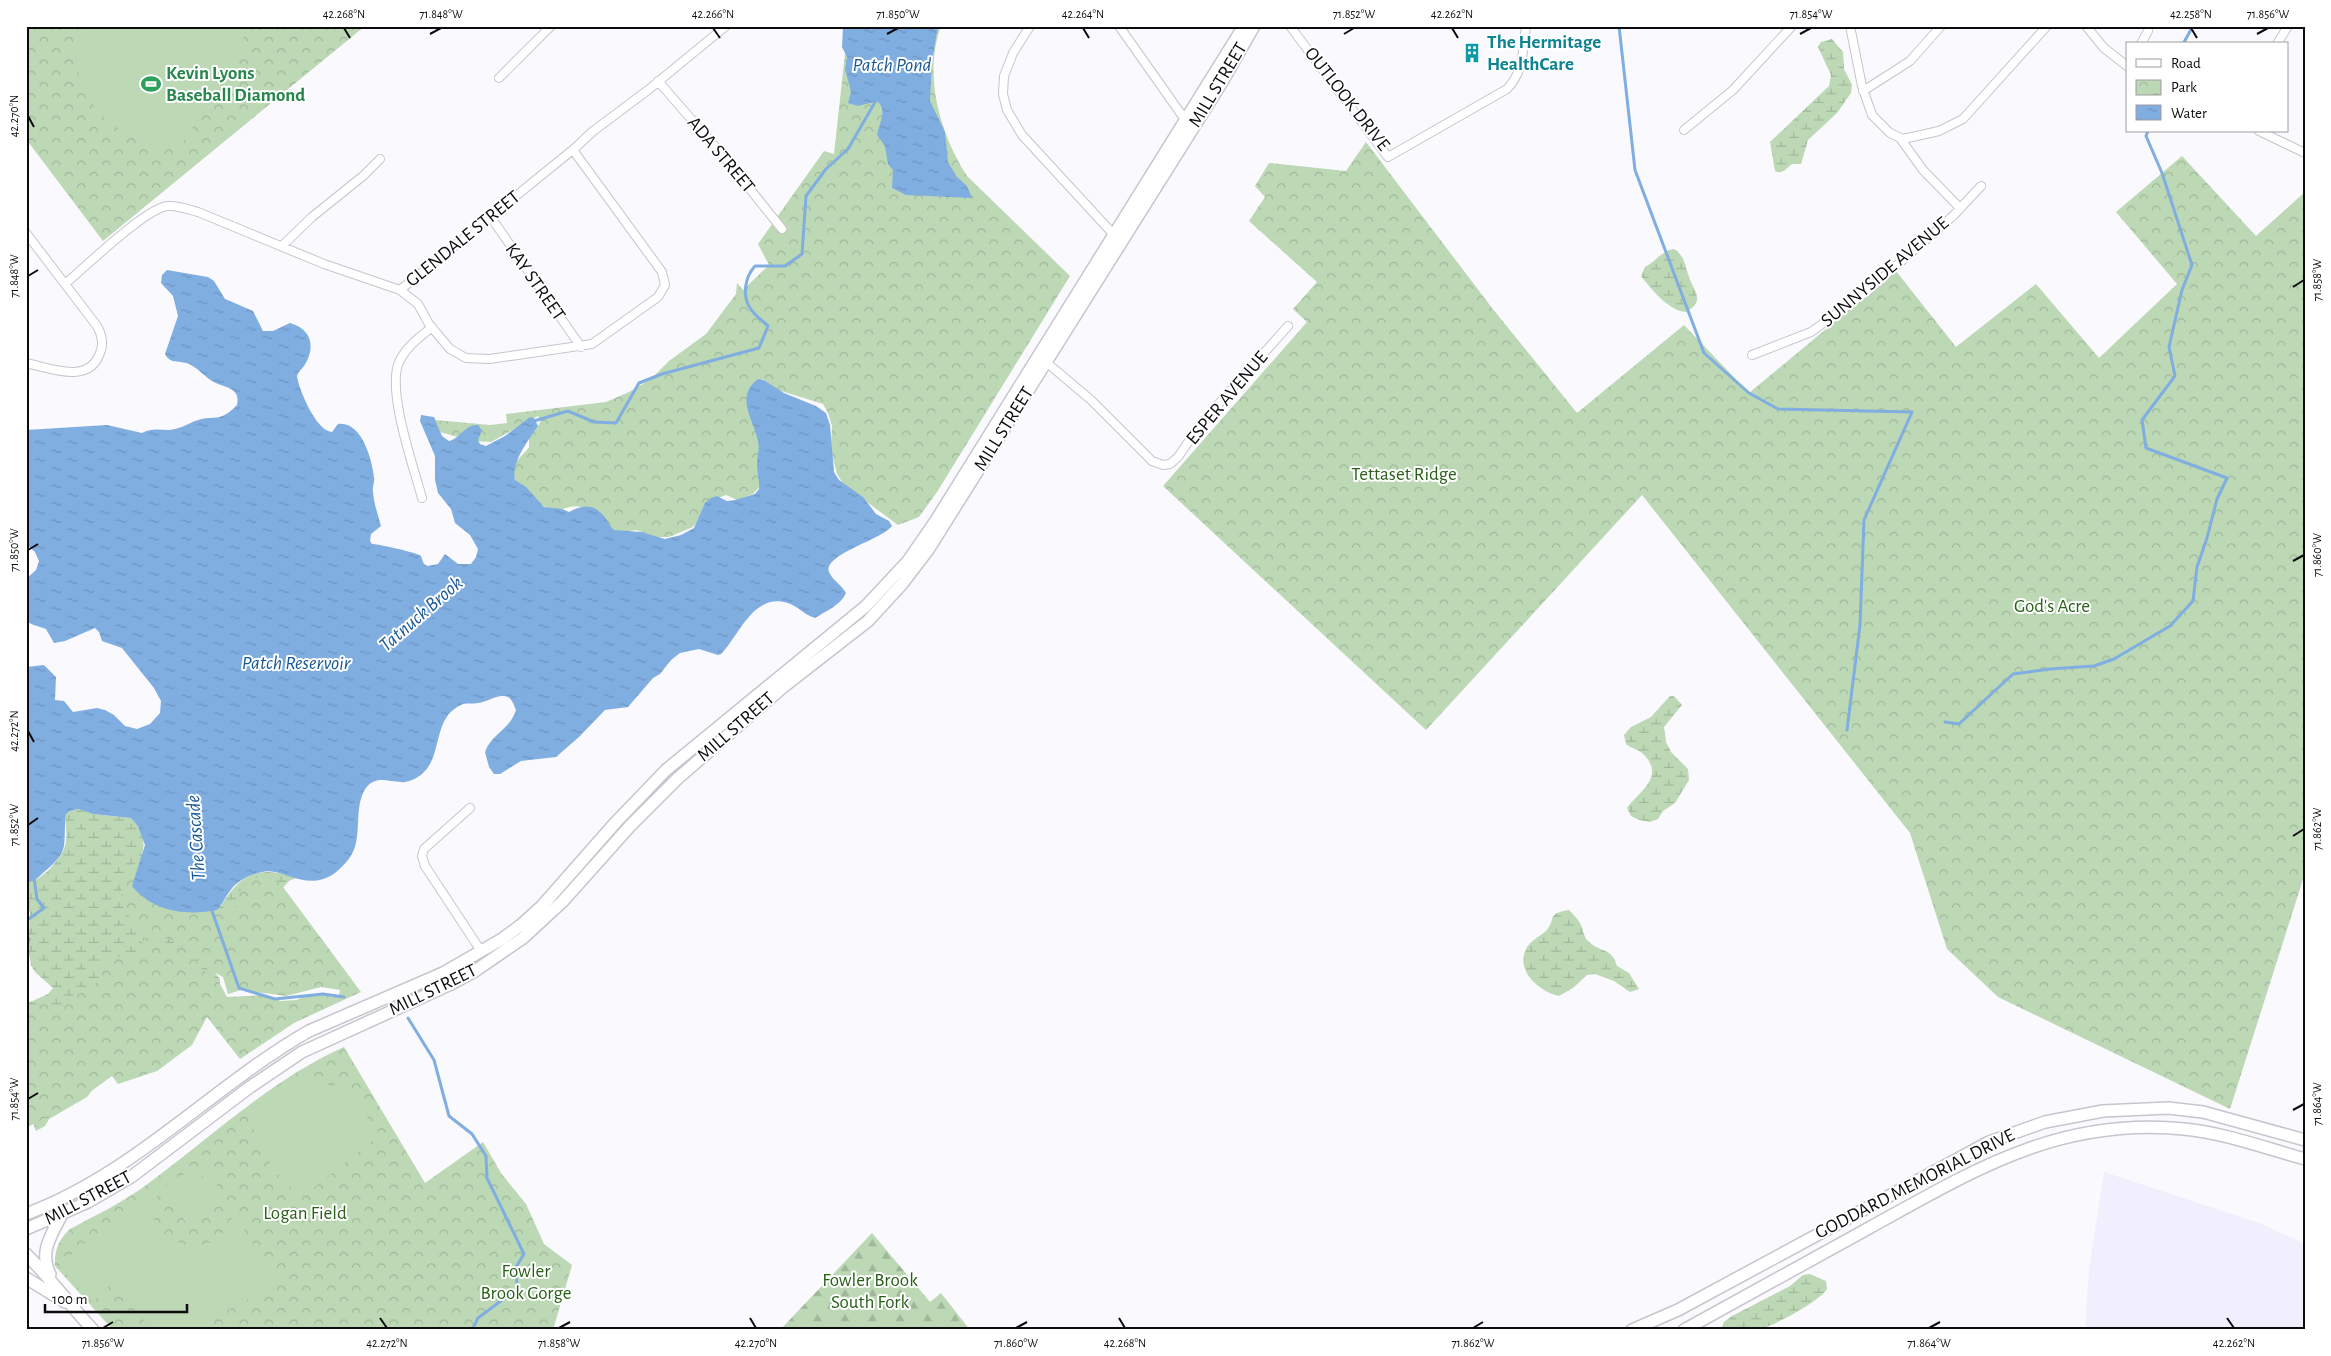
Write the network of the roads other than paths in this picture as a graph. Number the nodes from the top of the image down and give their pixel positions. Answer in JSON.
{"nodes":[{"id":1,"x":551,"y":26,"type":"edge"},
{"id":2,"x":726,"y":26,"type":"edge"},
{"id":3,"x":1030,"y":26,"type":"edge"},
{"id":4,"x":1120,"y":26,"type":"edge"},
{"id":5,"x":1244,"y":26,"type":"edge"},
{"id":6,"x":1254,"y":26,"type":"edge"},
{"id":7,"x":1290,"y":26,"type":"edge"},
{"id":8,"x":1526,"y":26,"type":"edge"},
{"id":9,"x":1792,"y":26,"type":"edge"},
{"id":10,"x":1850,"y":26,"type":"edge"},
{"id":11,"x":1941,"y":26,"type":"edge"},
{"id":12,"x":2047,"y":26,"type":"edge"},
{"id":13,"x":2086,"y":26,"type":"edge"},
{"id":14,"x":2288,"y":26,"type":"edge"},
{"id":15,"x":2148,"y":31,"type":"dead end"},
{"id":16,"x":2142,"y":42,"type":"edge"},
{"id":17,"x":2278,"y":42,"type":"edge"},
{"id":18,"x":2126,"y":65,"type":"edge"},
{"id":19,"x":499,"y":78,"type":"dead end"},
{"id":20,"x":658,"y":82,"type":"junction"},
{"id":21,"x":1863,"y":92,"type":"junction"},
{"id":22,"x":1186,"y":121,"type":"junction"},
{"id":23,"x":1684,"y":130,"type":"dead end"},
{"id":24,"x":2261,"y":132,"type":"edge"},
{"id":25,"x":1900,"y":138,"type":"junction"},
{"id":26,"x":573,"y":150,"type":"junction"},
{"id":27,"x":2305,"y":153,"type":"edge"},
{"id":28,"x":380,"y":160,"type":"dead end"},
{"id":29,"x":1981,"y":186,"type":"dead end"},
{"id":30,"x":1960,"y":208,"type":"junction"},
{"id":31,"x":490,"y":216,"type":"junction"},
{"id":32,"x":782,"y":229,"type":"dead end"},
{"id":33,"x":26,"y":233,"type":"edge"},
{"id":34,"x":1115,"y":236,"type":"junction"},
{"id":35,"x":282,"y":246,"type":"junction"},
{"id":36,"x":65,"y":284,"type":"junction"},
{"id":37,"x":400,"y":290,"type":"junction"},
{"id":38,"x":1288,"y":326,"type":"dead end"},
{"id":39,"x":432,"y":327,"type":"junction"},
{"id":40,"x":581,"y":347,"type":"junction"},
{"id":41,"x":1752,"y":355,"type":"dead end"},
{"id":42,"x":1046,"y":362,"type":"junction"},
{"id":43,"x":26,"y":363,"type":"edge"},
{"id":44,"x":422,"y":498,"type":"dead end"},
{"id":45,"x":828,"y":645,"type":"junction"},
{"id":46,"x":470,"y":808,"type":"dead end"},
{"id":47,"x":481,"y":951,"type":"junction"},
{"id":48,"x":2305,"y":1140,"type":"edge"},
{"id":49,"x":2305,"y":1159,"type":"edge"},
{"id":50,"x":26,"y":1214,"type":"edge"},
{"id":51,"x":61,"y":1216,"type":"junction"},
{"id":52,"x":26,"y":1229,"type":"edge"},
{"id":53,"x":26,"y":1254,"type":"edge"},
{"id":54,"x":26,"y":1278,"type":"edge"},
{"id":55,"x":52,"y":1280,"type":"junction"},
{"id":56,"x":72,"y":1306,"type":"junction"},
{"id":57,"x":93,"y":1330,"type":"edge"},
{"id":58,"x":1632,"y":1330,"type":"edge"},
{"id":59,"x":1684,"y":1330,"type":"edge"}],
"edges":[{"from":1,"to":19,"type":"street"},
{"from":2,"to":20,"type":"street","name":"GLENDALE STREET"},
{"from":3,"to":34,"type":"street"},
{"from":4,"to":22,"type":"street"},
{"from":5,"to":22,"type":"main road","name":"MILL STREET"},
{"from":6,"to":42,"type":"main road","name":"MILL STREET"},
{"from":7,"to":8,"type":"street","name":"OUTLOOK DRIVE"},
{"from":9,"to":23,"type":"street"},
{"from":10,"to":21,"type":"street"},
{"from":11,"to":21,"type":"street"},
{"from":12,"to":25,"type":"street"},
{"from":13,"to":18,"type":"street"},
{"from":14,"to":17,"type":"street"},
{"from":15,"to":16,"type":"street"},
{"from":20,"to":26,"type":"street","name":"GLENDALE STREET"},
{"from":20,"to":32,"type":"street","name":"ADA STREET"},
{"from":21,"to":25,"type":"street"},
{"from":22,"to":34,"type":"main road","name":"MILL STREET"},
{"from":24,"to":27,"type":"street"},
{"from":25,"to":30,"type":"street"},
{"from":26,"to":31,"type":"street","name":"GLENDALE STREET"},
{"from":26,"to":40,"type":"street"},
{"from":28,"to":35,"type":"street"},
{"from":29,"to":30,"type":"street","name":"SUNNYSIDE AVENUE"},
{"from":30,"to":41,"type":"street","name":"SUNNYSIDE AVENUE"},
{"from":31,"to":37,"type":"street","name":"GLENDALE STREET"},
{"from":31,"to":40,"type":"street","name":"KAY STREET"},
{"from":33,"to":36,"type":"street"},
{"from":34,"to":45,"type":"main road","name":"MILL STREET"},
{"from":35,"to":36,"type":"street","name":"GLENDALE STREET"},
{"from":35,"to":37,"type":"street","name":"GLENDALE STREET"},
{"from":36,"to":43,"type":"street"},
{"from":37,"to":39,"type":"street"},
{"from":38,"to":42,"type":"street","name":"ESPER AVENUE"},
{"from":39,"to":40,"type":"street"},
{"from":39,"to":44,"type":"street"},
{"from":42,"to":45,"type":"main road","name":"MILL STREET"},
{"from":45,"to":47,"type":"main road","name":"MILL STREET"},
{"from":45,"to":51,"type":"main road","name":"MILL STREET"},
{"from":46,"to":47,"type":"street"},
{"from":47,"to":50,"type":"main road","name":"MILL STREET"},
{"from":48,"to":58,"type":"main road","name":"GODDARD MEMORIAL DRIVE"},
{"from":49,"to":59,"type":"main road","name":"GODDARD MEMORIAL DRIVE"},
{"from":51,"to":52,"type":"main road","name":"MILL STREET"},
{"from":51,"to":55,"type":"main road"},
{"from":53,"to":55,"type":"main road"},
{"from":54,"to":56,"type":"main road"},
{"from":55,"to":56,"type":"main road"},
{"from":56,"to":57,"type":"main road"}]}
